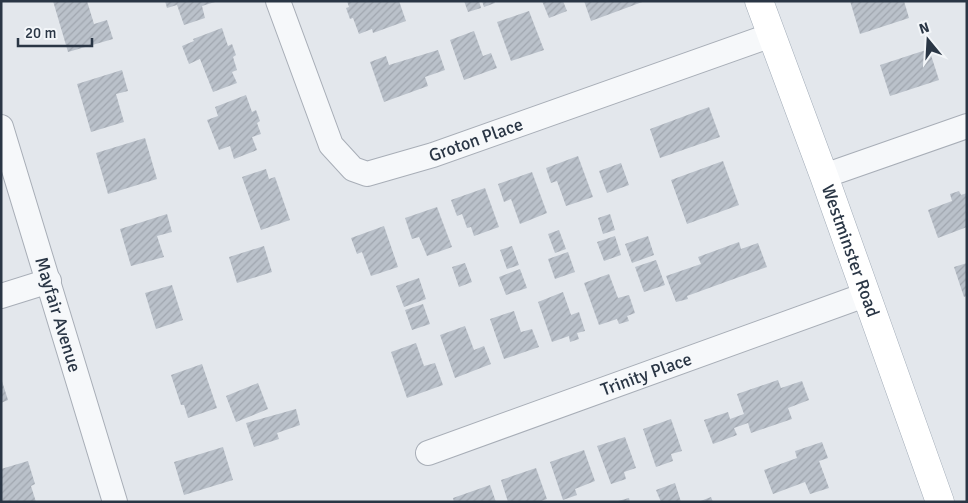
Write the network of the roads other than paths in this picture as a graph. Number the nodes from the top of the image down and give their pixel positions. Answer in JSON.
{"nodes":[{"id":1,"x":278,"y":1,"type":"edge"},
{"id":2,"x":760,"y":1,"type":"edge"},
{"id":3,"x":772,"y":35,"type":"junction"},
{"id":4,"x":967,"y":126,"type":"edge"},
{"id":5,"x":1,"y":127,"type":"edge"},
{"id":6,"x":824,"y":176,"type":"junction"},
{"id":7,"x":48,"y":281,"type":"junction"},
{"id":8,"x":866,"y":295,"type":"junction"},
{"id":9,"x":1,"y":296,"type":"edge"},
{"id":10,"x":428,"y":453,"type":"dead end"},
{"id":11,"x":115,"y":502,"type":"edge"},
{"id":12,"x":940,"y":502,"type":"edge"}],
"edges":[{"from":1,"to":3,"type":"street","name":"Groton Place"},
{"from":2,"to":3,"type":"main road","name":"Westminster Road"},
{"from":3,"to":6,"type":"main road","name":"Westminster Road"},
{"from":4,"to":6,"type":"street"},
{"from":5,"to":7,"type":"street","name":"Mayfair Avenue"},
{"from":6,"to":8,"type":"main road","name":"Westminster Road"},
{"from":7,"to":9,"type":"street"},
{"from":7,"to":11,"type":"street","name":"Mayfair Avenue"},
{"from":8,"to":10,"type":"street","name":"Trinity Place"},
{"from":8,"to":12,"type":"main road","name":"Westminster Road"}]}
